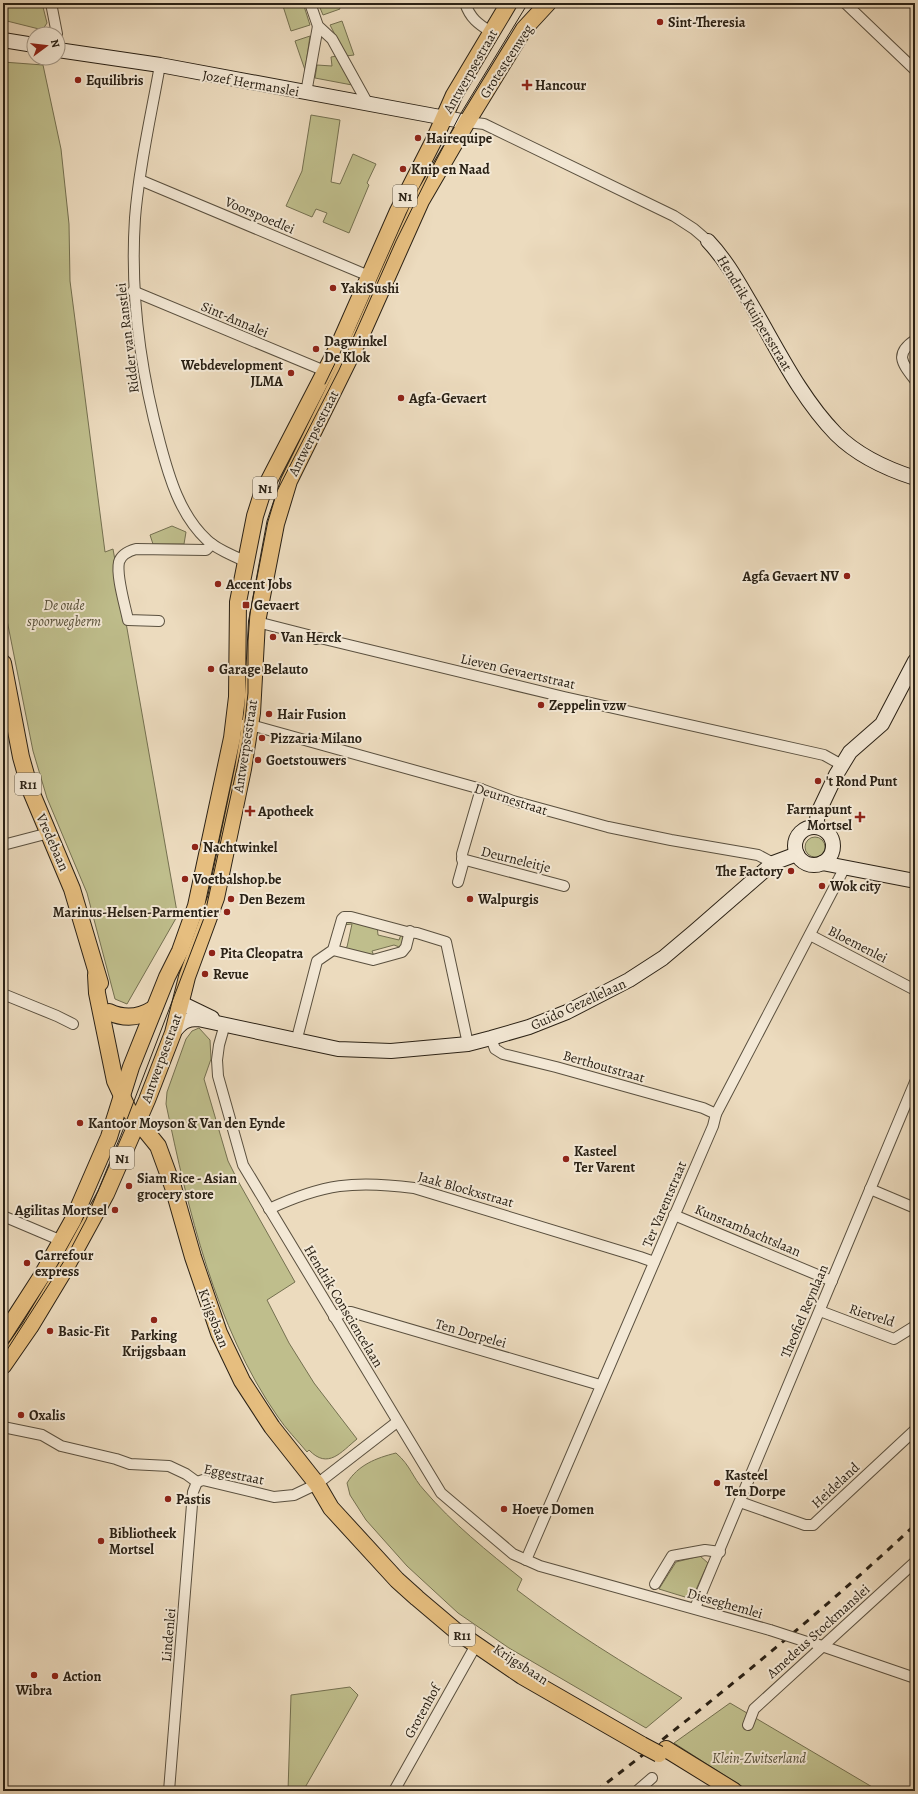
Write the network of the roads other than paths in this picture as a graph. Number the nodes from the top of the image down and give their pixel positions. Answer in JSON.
{"nodes":[{"id":1,"x":51,"y":3,"type":"edge"},
{"id":2,"x":310,"y":3,"type":"edge"},
{"id":3,"x":465,"y":3,"type":"edge"},
{"id":4,"x":509,"y":3,"type":"edge"},
{"id":5,"x":548,"y":3,"type":"edge"},
{"id":6,"x":845,"y":3,"type":"edge"},
{"id":7,"x":55,"y":26,"type":"edge"},
{"id":8,"x":318,"y":26,"type":"junction"},
{"id":9,"x":492,"y":32,"type":"junction"},
{"id":10,"x":3,"y":40,"type":"edge"},
{"id":11,"x":26,"y":44,"type":"edge"},
{"id":12,"x":66,"y":51,"type":"edge"},
{"id":13,"x":160,"y":66,"type":"junction"},
{"id":14,"x":915,"y":70,"type":"edge"},
{"id":15,"x":306,"y":93,"type":"junction"},
{"id":16,"x":368,"y":104,"type":"junction"},
{"id":17,"x":443,"y":118,"type":"junction"},
{"id":18,"x":467,"y":122,"type":"junction"},
{"id":19,"x":140,"y":180,"type":"junction"},
{"id":20,"x":708,"y":241,"type":"joint"},
{"id":21,"x":369,"y":276,"type":"junction"},
{"id":22,"x":133,"y":291,"type":"junction"},
{"id":23,"x":915,"y":340,"type":"edge"},
{"id":24,"x":326,"y":371,"type":"junction"},
{"id":25,"x":915,"y":380,"type":"edge"},
{"id":26,"x":915,"y":478,"type":"edge"},
{"id":27,"x":212,"y":544,"type":"junction"},
{"id":28,"x":246,"y":562,"type":"junction"},
{"id":29,"x":158,"y":621,"type":"dead end"},
{"id":30,"x":257,"y":622,"type":"junction"},
{"id":31,"x":915,"y":660,"type":"edge"},
{"id":32,"x":3,"y":667,"type":"edge"},
{"id":33,"x":234,"y":724,"type":"junction"},
{"id":34,"x":251,"y":726,"type":"junction"},
{"id":35,"x":842,"y":765,"type":"junction"},
{"id":36,"x":481,"y":789,"type":"junction"},
{"id":37,"x":816,"y":828,"type":"junction"},
{"id":38,"x":49,"y":833,"type":"junction"},
{"id":39,"x":832,"y":843,"type":"junction"},
{"id":40,"x":3,"y":845,"type":"edge"},
{"id":41,"x":797,"y":854,"type":"junction"},
{"id":42,"x":462,"y":859,"type":"junction"},
{"id":43,"x":773,"y":863,"type":"junction"},
{"id":44,"x":822,"y":863,"type":"junction"},
{"id":45,"x":851,"y":868,"type":"junction"},
{"id":46,"x":915,"y":880,"type":"edge"},
{"id":47,"x":458,"y":882,"type":"dead end"},
{"id":48,"x":564,"y":886,"type":"dead end"},
{"id":49,"x":410,"y":932,"type":"junction"},
{"id":50,"x":810,"y":935,"type":"junction"},
{"id":51,"x":333,"y":950,"type":"junction"},
{"id":52,"x":96,"y":975,"type":"junction"},
{"id":53,"x":915,"y":990,"type":"edge"},
{"id":54,"x":3,"y":994,"type":"edge"},
{"id":55,"x":181,"y":1003,"type":"junction"},
{"id":56,"x":153,"y":1010,"type":"junction"},
{"id":57,"x":109,"y":1012,"type":"junction"},
{"id":58,"x":73,"y":1024,"type":"dead end"},
{"id":59,"x":224,"y":1024,"type":"junction"},
{"id":60,"x":173,"y":1033,"type":"junction"},
{"id":61,"x":491,"y":1038,"type":"junction"},
{"id":62,"x":296,"y":1042,"type":"junction"},
{"id":63,"x":468,"y":1044,"type":"junction"},
{"id":64,"x":126,"y":1080,"type":"junction"},
{"id":65,"x":915,"y":1082,"type":"edge"},
{"id":66,"x":132,"y":1108,"type":"junction"},
{"id":67,"x":716,"y":1114,"type":"junction"},
{"id":68,"x":870,"y":1189,"type":"junction"},
{"id":69,"x":915,"y":1208,"type":"edge"},
{"id":70,"x":269,"y":1209,"type":"junction"},
{"id":71,"x":674,"y":1214,"type":"junction"},
{"id":72,"x":3,"y":1216,"type":"edge"},
{"id":73,"x":62,"y":1241,"type":"junction"},
{"id":74,"x":654,"y":1262,"type":"junction"},
{"id":75,"x":832,"y":1281,"type":"junction"},
{"id":76,"x":820,"y":1311,"type":"junction"},
{"id":77,"x":334,"y":1317,"type":"junction"},
{"id":78,"x":915,"y":1326,"type":"edge"},
{"id":79,"x":3,"y":1336,"type":"edge"},
{"id":80,"x":3,"y":1366,"type":"edge"},
{"id":81,"x":600,"y":1385,"type":"junction"},
{"id":82,"x":397,"y":1422,"type":"junction"},
{"id":83,"x":3,"y":1427,"type":"edge"},
{"id":84,"x":915,"y":1430,"type":"edge"},
{"id":85,"x":197,"y":1482,"type":"junction"},
{"id":86,"x":317,"y":1484,"type":"junction"},
{"id":87,"x":740,"y":1502,"type":"junction"},
{"id":88,"x":720,"y":1552,"type":"junction"},
{"id":89,"x":526,"y":1560,"type":"junction"},
{"id":90,"x":915,"y":1562,"type":"edge"},
{"id":91,"x":655,"y":1584,"type":"dead end"},
{"id":92,"x":695,"y":1608,"type":"junction"},
{"id":93,"x":476,"y":1645,"type":"junction"},
{"id":94,"x":823,"y":1646,"type":"junction"},
{"id":95,"x":915,"y":1678,"type":"edge"},
{"id":96,"x":748,"y":1725,"type":"dead end"},
{"id":97,"x":646,"y":1742,"type":"junction"},
{"id":98,"x":662,"y":1752,"type":"junction"},
{"id":99,"x":652,"y":1778,"type":"dead end"},
{"id":100,"x":169,"y":1791,"type":"edge"},
{"id":101,"x":394,"y":1791,"type":"edge"},
{"id":102,"x":637,"y":1791,"type":"edge"},
{"id":103,"x":722,"y":1791,"type":"edge"},
{"id":104,"x":734,"y":1791,"type":"edge"}],
"edges":[{"from":1,"to":7,"type":"street"},
{"from":2,"to":8,"type":"street"},
{"from":3,"to":9,"type":"street"},
{"from":4,"to":9,"type":"main road","name":"Antwerpsestraat","number":"N1"},
{"from":5,"to":18,"type":"main road","name":"Grotesteenweg","number":"N1"},
{"from":6,"to":14,"type":"street"},
{"from":8,"to":15,"type":"street"},
{"from":8,"to":16,"type":"street"},
{"from":9,"to":17,"type":"main road","name":"Antwerpsestraat","number":"N1"},
{"from":10,"to":11,"type":"street"},
{"from":12,"to":13,"type":"street","name":"Jozef Hermanslei"},
{"from":13,"to":15,"type":"street","name":"Jozef Hermanslei"},
{"from":13,"to":19,"type":"street","name":"Ridder van Ranstlei"},
{"from":15,"to":16,"type":"street","name":"Jozef Hermanslei"},
{"from":16,"to":17,"type":"street","name":"Jozef Hermanslei"},
{"from":17,"to":18,"type":"street","name":"Antwerpsestraat"},
{"from":17,"to":21,"type":"main road","name":"Antwerpsestraat","number":"N1"},
{"from":18,"to":20,"type":"street","name":"Hendrik Kuijpersstraat"},
{"from":18,"to":30,"type":"main road","name":"Antwerpsestraat","number":"N1"},
{"from":19,"to":21,"type":"street","name":"Voorspoedlei"},
{"from":19,"to":22,"type":"street","name":"Ridder van Ranstlei"},
{"from":20,"to":26,"type":"street","name":"Hendrik Kuijpersstraat"},
{"from":21,"to":24,"type":"main road","name":"Antwerpsestraat","number":"N1"},
{"from":22,"to":24,"type":"street","name":"Sint-Annalei"},
{"from":22,"to":27,"type":"street","name":"Ridder van Ranstlei"},
{"from":23,"to":25,"type":"street"},
{"from":24,"to":28,"type":"main road","name":"Antwerpsestraat","number":"N1"},
{"from":27,"to":28,"type":"street","name":"Ridder van Ranstlei"},
{"from":27,"to":29,"type":"street"},
{"from":28,"to":33,"type":"main road","name":"Antwerpsestraat","number":"N1"},
{"from":30,"to":34,"type":"main road","name":"Antwerpsestraat","number":"N1"},
{"from":30,"to":35,"type":"street","name":"Lieven Gevaertstraat"},
{"from":31,"to":35,"type":"street"},
{"from":32,"to":38,"type":"main road","name":"Vredebaan","number":"R11"},
{"from":33,"to":34,"type":"street","name":"Deurnestraat"},
{"from":33,"to":56,"type":"main road","name":"Antwerpsestraat","number":"N1"},
{"from":34,"to":36,"type":"street","name":"Deurnestraat"},
{"from":34,"to":55,"type":"main road","name":"Antwerpsestraat","number":"N1"},
{"from":35,"to":37,"type":"street"},
{"from":36,"to":42,"type":"street","name":"Deurneleitje"},
{"from":36,"to":43,"type":"street","name":"Deurnestraat"},
{"from":37,"to":39,"type":"street"},
{"from":37,"to":41,"type":"street"},
{"from":38,"to":40,"type":"street"},
{"from":38,"to":52,"type":"main road","name":"Vredebaan","number":"R11"},
{"from":39,"to":44,"type":"street"},
{"from":39,"to":45,"type":"street"},
{"from":41,"to":43,"type":"street","name":"Guido Gezellelaan"},
{"from":41,"to":44,"type":"street"},
{"from":42,"to":47,"type":"street","name":"Deurneleitje"},
{"from":42,"to":48,"type":"street","name":"Deurneleitje"},
{"from":43,"to":61,"type":"street","name":"Guido Gezellelaan"},
{"from":44,"to":45,"type":"street"},
{"from":45,"to":46,"type":"street"},
{"from":45,"to":50,"type":"street","name":"Ter Varentstraat"},
{"from":49,"to":51,"type":"street"},
{"from":49,"to":51,"type":"street"},
{"from":49,"to":63,"type":"street"},
{"from":50,"to":53,"type":"street","name":"Bloemenlei"},
{"from":50,"to":67,"type":"street","name":"Ter Varentstraat"},
{"from":51,"to":62,"type":"street"},
{"from":52,"to":57,"type":"main road","name":"Vredebaan","number":"R11"},
{"from":52,"to":66,"type":"main road","name":"Vredebaan","number":"R11"},
{"from":54,"to":58,"type":"street"},
{"from":55,"to":59,"type":"street","name":"Guido Gezellelaan"},
{"from":55,"to":60,"type":"main road","name":"Antwerpsestraat","number":"N1"},
{"from":56,"to":57,"type":"main road"},
{"from":56,"to":64,"type":"main road","name":"Antwerpsestraat","number":"N1"},
{"from":57,"to":64,"type":"main road","name":"Vredebaan","number":"R11"},
{"from":59,"to":60,"type":"street","name":"Guido Gezellelaan"},
{"from":59,"to":62,"type":"street","name":"Guido Gezellelaan"},
{"from":59,"to":70,"type":"street","name":"Hendrik Consciencelaan"},
{"from":60,"to":66,"type":"main road","name":"Antwerpsestraat","number":"N1"},
{"from":61,"to":63,"type":"street","name":"Guido Gezellelaan"},
{"from":61,"to":67,"type":"street","name":"Berthoutstraat"},
{"from":62,"to":63,"type":"street","name":"Guido Gezellelaan"},
{"from":64,"to":66,"type":"main road","name":"Vredebaan","number":"R11"},
{"from":65,"to":68,"type":"street","name":"Theofiel Reynlaan"},
{"from":66,"to":73,"type":"main road","name":"Antwerpsestraat","number":"N1"},
{"from":66,"to":80,"type":"main road","name":"Antwerpsestraat","number":"N1"},
{"from":66,"to":86,"type":"main road","name":"Krijgsbaan","number":"R11"},
{"from":67,"to":71,"type":"street","name":"Ter Varentstraat"},
{"from":68,"to":69,"type":"street"},
{"from":68,"to":75,"type":"street","name":"Theofiel Reynlaan"},
{"from":70,"to":74,"type":"street","name":"Jaak Blockxstraat"},
{"from":70,"to":77,"type":"street","name":"Hendrik Consciencelaan"},
{"from":71,"to":74,"type":"street","name":"Ter Varentstraat"},
{"from":71,"to":75,"type":"street","name":"Kunstambachtslaan"},
{"from":72,"to":73,"type":"street"},
{"from":73,"to":79,"type":"main road","name":"Antwerpsestraat","number":"N1"},
{"from":74,"to":81,"type":"street","name":"Ter Varentstraat"},
{"from":75,"to":76,"type":"street","name":"Theofiel Reynlaan"},
{"from":76,"to":78,"type":"street","name":"Rietveld"},
{"from":76,"to":87,"type":"street","name":"Theofiel Reynlaan"},
{"from":77,"to":81,"type":"street","name":"Ten Dorpelei"},
{"from":77,"to":82,"type":"street","name":"Hendrik Consciencelaan"},
{"from":81,"to":89,"type":"street","name":"Ter Varentstraat"},
{"from":82,"to":86,"type":"street","name":"Eggestraat"},
{"from":82,"to":89,"type":"street","name":"Hendrik Consciencelaan"},
{"from":83,"to":85,"type":"street","name":"Eggestraat"},
{"from":84,"to":87,"type":"street","name":"Heideland"},
{"from":85,"to":86,"type":"street","name":"Eggestraat"},
{"from":85,"to":100,"type":"street","name":"Lindenlei"},
{"from":86,"to":93,"type":"main road","name":"Krijgsbaan","number":"R11"},
{"from":86,"to":97,"type":"main road","name":"Krijgsbaan","number":"R11"},
{"from":87,"to":88,"type":"street","name":"Theofiel Reynlaan"},
{"from":88,"to":91,"type":"street"},
{"from":88,"to":92,"type":"street","name":"Theofiel Reynlaan"},
{"from":89,"to":92,"type":"street","name":"Dieseghemlei"},
{"from":90,"to":94,"type":"street","name":"Amedeus Stockmanslei"},
{"from":92,"to":94,"type":"street","name":"Dieseghemlei","bridge":true},
{"from":93,"to":97,"type":"main road","name":"Krijgsbaan","number":"R11"},
{"from":93,"to":101,"type":"street","name":"Grotenhof"},
{"from":94,"to":95,"type":"street","name":"Dieseghemlei"},
{"from":94,"to":96,"type":"street","name":"Amedeus Stockmanslei"},
{"from":97,"to":98,"type":"main road","name":"Krijgsbaan","number":"R11"},
{"from":98,"to":103,"type":"main road","name":"Krijgsbaan","number":"R11"},
{"from":98,"to":104,"type":"main road","name":"Krijgsbaan","number":"R11"},
{"from":99,"to":102,"type":"street"}]}
